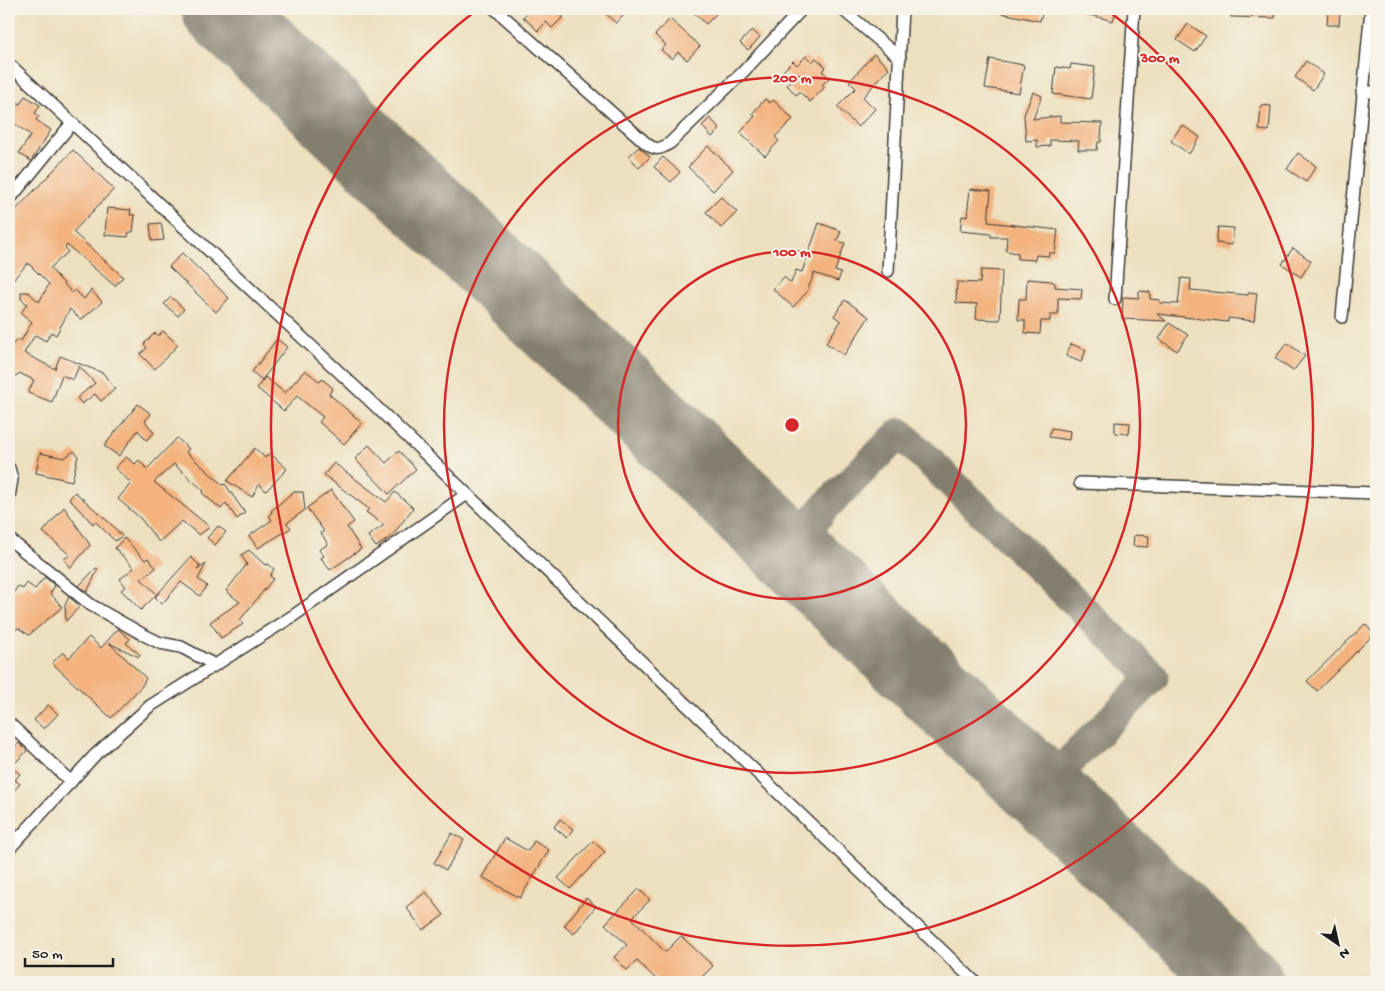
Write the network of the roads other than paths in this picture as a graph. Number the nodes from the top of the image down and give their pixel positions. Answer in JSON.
{"nodes":[{"id":1,"x":495,"y":9,"type":"edge"},
{"id":2,"x":802,"y":9,"type":"edge"},
{"id":3,"x":842,"y":9,"type":"edge"},
{"id":4,"x":902,"y":9,"type":"edge"},
{"id":5,"x":1134,"y":9,"type":"edge"},
{"id":6,"x":1371,"y":9,"type":"edge"},
{"id":7,"x":900,"y":58,"type":"junction"},
{"id":8,"x":9,"y":64,"type":"edge"},
{"id":9,"x":1362,"y":92,"type":"junction"},
{"id":10,"x":1376,"y":92,"type":"edge"},
{"id":11,"x":72,"y":123,"type":"junction"},
{"id":12,"x":9,"y":200,"type":"edge"},
{"id":13,"x":888,"y":271,"type":"dead end"},
{"id":14,"x":1115,"y":299,"type":"dead end"},
{"id":15,"x":1342,"y":317,"type":"dead end"},
{"id":16,"x":9,"y":468,"type":"edge"},
{"id":17,"x":1080,"y":483,"type":"dead end"},
{"id":18,"x":1376,"y":493,"type":"edge"},
{"id":19,"x":467,"y":494,"type":"junction"},
{"id":20,"x":9,"y":497,"type":"edge"},
{"id":21,"x":9,"y":540,"type":"edge"},
{"id":22,"x":215,"y":665,"type":"junction"},
{"id":23,"x":9,"y":723,"type":"edge"},
{"id":24,"x":71,"y":782,"type":"junction"},
{"id":25,"x":9,"y":849,"type":"edge"},
{"id":26,"x":975,"y":982,"type":"edge"}],
"edges":[{"from":1,"to":2,"type":"street"},
{"from":3,"to":7,"type":"street"},
{"from":4,"to":7,"type":"street"},
{"from":5,"to":14,"type":"street"},
{"from":6,"to":9,"type":"street"},
{"from":7,"to":13,"type":"street"},
{"from":8,"to":11,"type":"street"},
{"from":9,"to":10,"type":"street"},
{"from":9,"to":15,"type":"street"},
{"from":11,"to":12,"type":"street"},
{"from":11,"to":19,"type":"street"},
{"from":16,"to":20,"type":"street"},
{"from":17,"to":18,"type":"street"},
{"from":19,"to":22,"type":"street"},
{"from":19,"to":26,"type":"street"},
{"from":21,"to":22,"type":"street"},
{"from":22,"to":24,"type":"street"},
{"from":23,"to":24,"type":"street"},
{"from":24,"to":25,"type":"street"}]}
